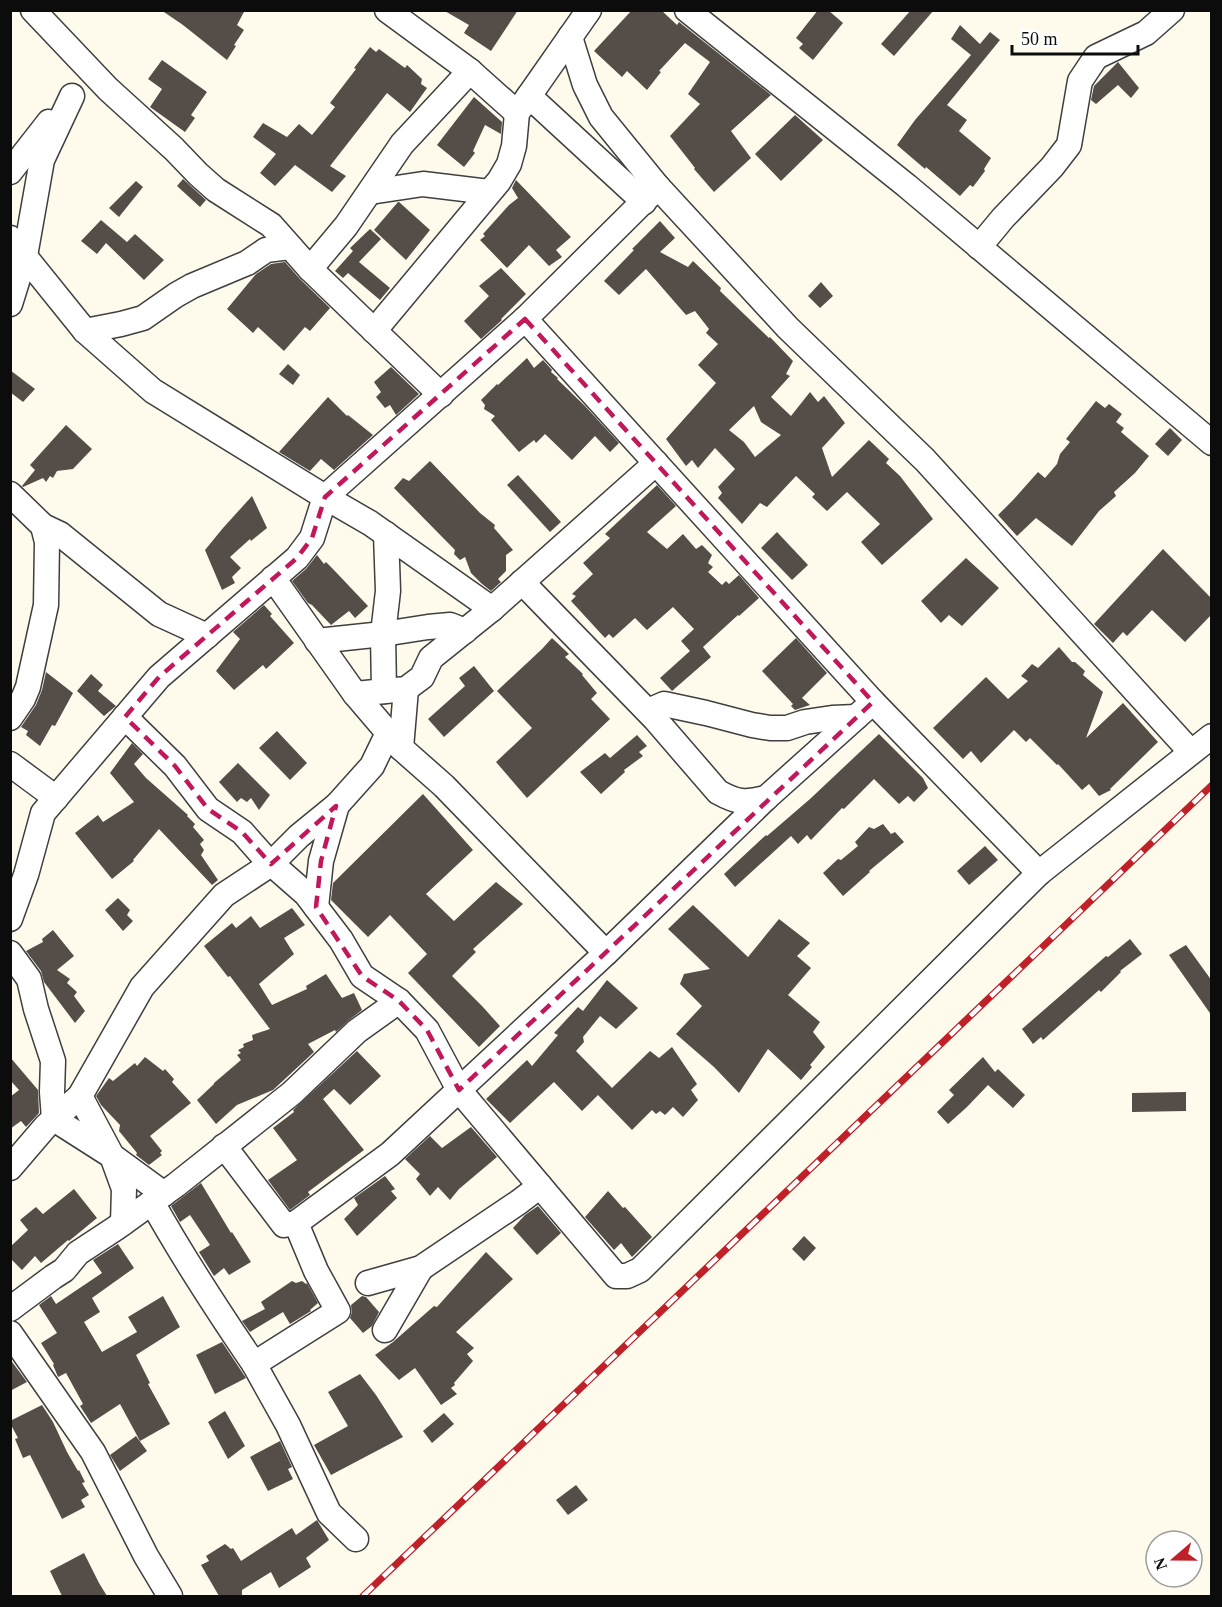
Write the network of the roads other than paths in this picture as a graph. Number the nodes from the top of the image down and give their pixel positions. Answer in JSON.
{"nodes":[{"id":1,"x":33,"y":10,"type":"edge"},
{"id":2,"x":387,"y":10,"type":"edge"},
{"id":3,"x":589,"y":10,"type":"edge"},
{"id":4,"x":687,"y":10,"type":"edge"},
{"id":5,"x":1172,"y":10,"type":"edge"},
{"id":6,"x":570,"y":37,"type":"junction"},
{"id":7,"x":470,"y":71,"type":"junction"},
{"id":8,"x":108,"y":89,"type":"junction"},
{"id":9,"x":72,"y":96,"type":"junction"},
{"id":10,"x":523,"y":105,"type":"junction"},
{"id":11,"x":10,"y":172,"type":"edge"},
{"id":12,"x":370,"y":192,"type":"junction"},
{"id":13,"x":489,"y":192,"type":"junction"},
{"id":14,"x":651,"y":195,"type":"junction"},
{"id":15,"x":290,"y":247,"type":"junction"},
{"id":16,"x":979,"y":247,"type":"junction"},
{"id":17,"x":17,"y":258,"type":"edge"},
{"id":18,"x":310,"y":269,"type":"junction"},
{"id":19,"x":10,"y":304,"type":"edge"},
{"id":20,"x":525,"y":319,"type":"junction"},
{"id":21,"x":374,"y":330,"type":"junction"},
{"id":22,"x":85,"y":331,"type":"junction"},
{"id":23,"x":441,"y":395,"type":"junction"},
{"id":24,"x":1212,"y":443,"type":"edge"},
{"id":25,"x":656,"y":463,"type":"junction"},
{"id":26,"x":10,"y":494,"type":"edge"},
{"id":27,"x":325,"y":497,"type":"junction"},
{"id":28,"x":43,"y":526,"type":"junction"},
{"id":29,"x":386,"y":534,"type":"junction"},
{"id":30,"x":273,"y":578,"type":"junction"},
{"id":31,"x":522,"y":582,"type":"junction"},
{"id":32,"x":492,"y":609,"type":"junction"},
{"id":33,"x":465,"y":631,"type":"junction"},
{"id":34,"x":383,"y":634,"type":"junction"},
{"id":35,"x":207,"y":636,"type":"junction"},
{"id":36,"x":317,"y":641,"type":"junction"},
{"id":37,"x":395,"y":690,"type":"junction"},
{"id":38,"x":355,"y":694,"type":"junction"},
{"id":39,"x":649,"y":704,"type":"junction"},
{"id":40,"x":865,"y":709,"type":"junction"},
{"id":41,"x":125,"y":717,"type":"junction"},
{"id":42,"x":10,"y":718,"type":"edge"},
{"id":43,"x":1212,"y":736,"type":"edge"},
{"id":44,"x":394,"y":740,"type":"junction"},
{"id":45,"x":1190,"y":752,"type":"junction"},
{"id":46,"x":10,"y":764,"type":"edge"},
{"id":47,"x":56,"y":798,"type":"junction"},
{"id":48,"x":766,"y":798,"type":"junction"},
{"id":49,"x":338,"y":804,"type":"junction"},
{"id":50,"x":271,"y":864,"type":"junction"},
{"id":51,"x":1039,"y":873,"type":"junction"},
{"id":52,"x":316,"y":907,"type":"junction"},
{"id":53,"x":10,"y":919,"type":"edge"},
{"id":54,"x":10,"y":953,"type":"edge"},
{"id":55,"x":606,"y":953,"type":"junction"},
{"id":56,"x":399,"y":1001,"type":"junction"},
{"id":57,"x":459,"y":1090,"type":"junction"},
{"id":58,"x":80,"y":1096,"type":"junction"},
{"id":59,"x":54,"y":1119,"type":"junction"},
{"id":60,"x":224,"y":1146,"type":"junction"},
{"id":61,"x":112,"y":1156,"type":"junction"},
{"id":62,"x":10,"y":1168,"type":"edge"},
{"id":63,"x":540,"y":1186,"type":"junction"},
{"id":64,"x":158,"y":1198,"type":"junction"},
{"id":65,"x":123,"y":1223,"type":"junction"},
{"id":66,"x":296,"y":1223,"type":"junction"},
{"id":67,"x":421,"y":1268,"type":"junction"},
{"id":68,"x":368,"y":1283,"type":"dead end"},
{"id":69,"x":10,"y":1309,"type":"edge"},
{"id":70,"x":385,"y":1330,"type":"dead end"},
{"id":71,"x":10,"y":1333,"type":"edge"},
{"id":72,"x":254,"y":1364,"type":"junction"},
{"id":73,"x":356,"y":1539,"type":"dead end"},
{"id":74,"x":170,"y":1596,"type":"edge"}],
"edges":[{"from":1,"to":8,"type":"street"},
{"from":2,"to":7,"type":"street"},
{"from":3,"to":6,"type":"street"},
{"from":4,"to":16,"type":"street"},
{"from":5,"to":16,"type":"street"},
{"from":6,"to":10,"type":"street"},
{"from":6,"to":14,"type":"street"},
{"from":7,"to":10,"type":"street"},
{"from":7,"to":12,"type":"street"},
{"from":8,"to":9,"type":"street"},
{"from":8,"to":15,"type":"street"},
{"from":9,"to":11,"type":"street"},
{"from":9,"to":17,"type":"street"},
{"from":10,"to":13,"type":"street"},
{"from":10,"to":14,"type":"street"},
{"from":12,"to":13,"type":"street"},
{"from":12,"to":18,"type":"street"},
{"from":13,"to":21,"type":"street"},
{"from":14,"to":20,"type":"street"},
{"from":14,"to":45,"type":"street"},
{"from":15,"to":18,"type":"street"},
{"from":15,"to":22,"type":"street"},
{"from":16,"to":24,"type":"street"},
{"from":17,"to":19,"type":"street"},
{"from":17,"to":22,"type":"street"},
{"from":18,"to":21,"type":"street"},
{"from":20,"to":23,"type":"street"},
{"from":20,"to":25,"type":"street"},
{"from":21,"to":23,"type":"street"},
{"from":22,"to":27,"type":"street"},
{"from":23,"to":27,"type":"street"},
{"from":25,"to":31,"type":"street"},
{"from":25,"to":40,"type":"street"},
{"from":26,"to":28,"type":"street"},
{"from":27,"to":29,"type":"street"},
{"from":27,"to":30,"type":"street"},
{"from":28,"to":35,"type":"street"},
{"from":28,"to":42,"type":"street"},
{"from":29,"to":32,"type":"street"},
{"from":29,"to":34,"type":"street"},
{"from":30,"to":35,"type":"street"},
{"from":30,"to":36,"type":"street"},
{"from":31,"to":32,"type":"street"},
{"from":31,"to":39,"type":"street"},
{"from":32,"to":33,"type":"street"},
{"from":33,"to":34,"type":"street"},
{"from":33,"to":37,"type":"street"},
{"from":34,"to":36,"type":"street"},
{"from":34,"to":37,"type":"street"},
{"from":35,"to":41,"type":"street"},
{"from":36,"to":38,"type":"street"},
{"from":37,"to":38,"type":"street"},
{"from":37,"to":44,"type":"street"},
{"from":38,"to":44,"type":"street"},
{"from":39,"to":40,"type":"street"},
{"from":39,"to":48,"type":"street"},
{"from":40,"to":48,"type":"street"},
{"from":40,"to":51,"type":"street"},
{"from":41,"to":47,"type":"street"},
{"from":41,"to":50,"type":"street"},
{"from":43,"to":45,"type":"street"},
{"from":44,"to":49,"type":"street"},
{"from":44,"to":55,"type":"street"},
{"from":45,"to":51,"type":"street"},
{"from":46,"to":47,"type":"street"},
{"from":47,"to":53,"type":"street"},
{"from":48,"to":55,"type":"street"},
{"from":49,"to":50,"type":"street"},
{"from":49,"to":52,"type":"street"},
{"from":50,"to":52,"type":"street"},
{"from":50,"to":58,"type":"street"},
{"from":51,"to":63,"type":"street"},
{"from":52,"to":56,"type":"street"},
{"from":54,"to":59,"type":"street"},
{"from":55,"to":57,"type":"street"},
{"from":56,"to":57,"type":"street"},
{"from":56,"to":60,"type":"street"},
{"from":57,"to":63,"type":"street"},
{"from":57,"to":66,"type":"street"},
{"from":58,"to":59,"type":"street"},
{"from":58,"to":61,"type":"street"},
{"from":59,"to":61,"type":"street"},
{"from":59,"to":62,"type":"street"},
{"from":60,"to":64,"type":"street"},
{"from":60,"to":66,"type":"street"},
{"from":61,"to":64,"type":"street"},
{"from":61,"to":65,"type":"street"},
{"from":63,"to":67,"type":"street"},
{"from":64,"to":65,"type":"street"},
{"from":64,"to":72,"type":"street"},
{"from":65,"to":69,"type":"street"},
{"from":66,"to":72,"type":"street"},
{"from":67,"to":68,"type":"street"},
{"from":67,"to":70,"type":"street"},
{"from":71,"to":74,"type":"street"},
{"from":72,"to":73,"type":"street"}]}
